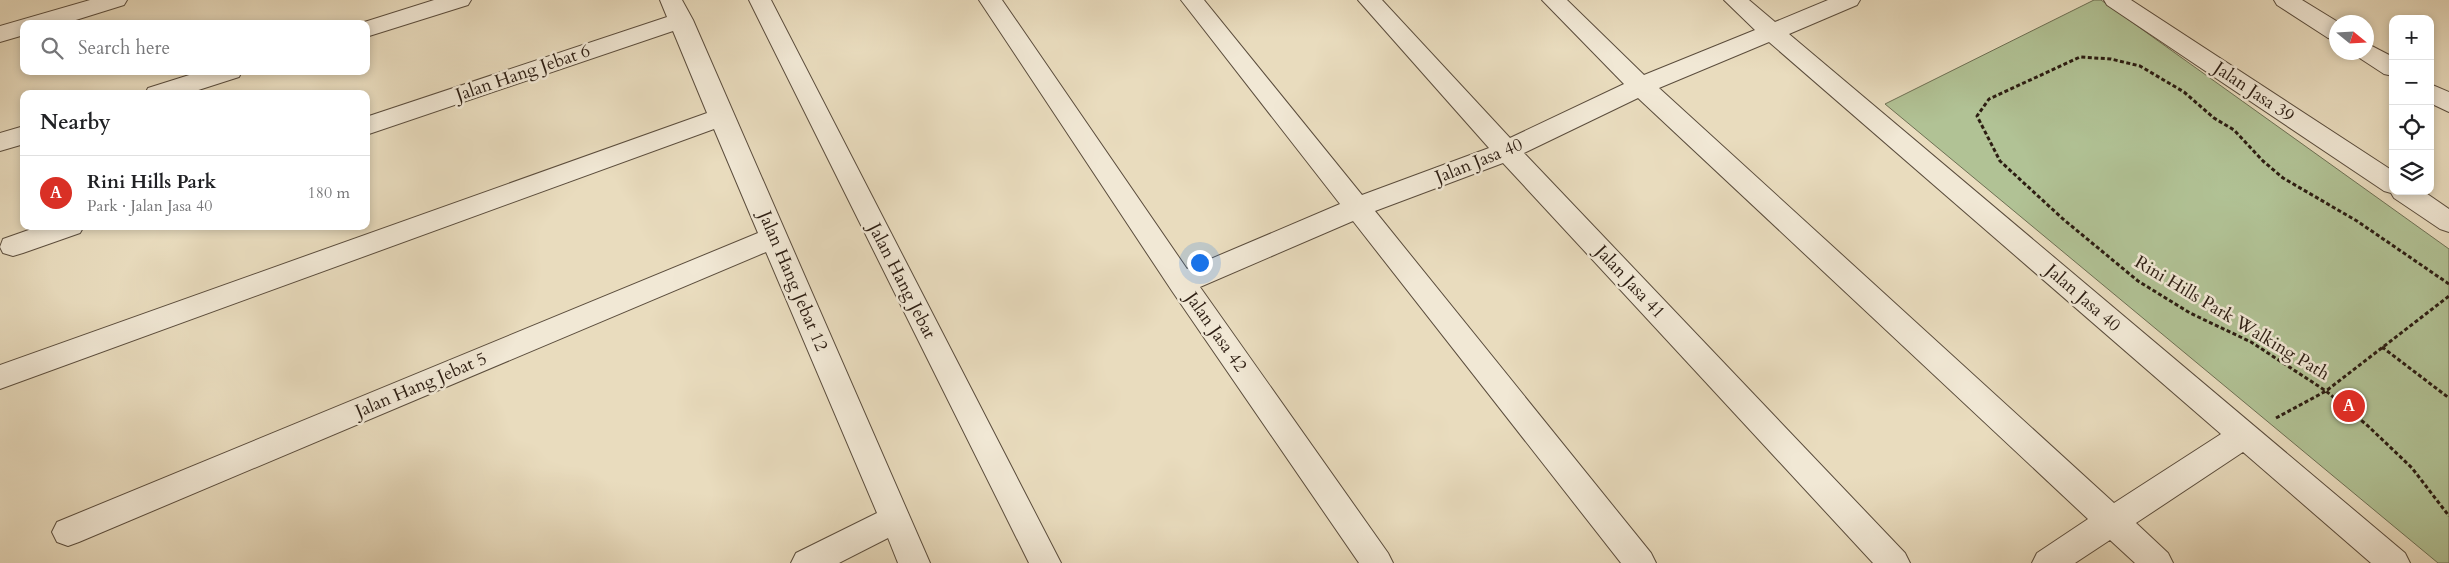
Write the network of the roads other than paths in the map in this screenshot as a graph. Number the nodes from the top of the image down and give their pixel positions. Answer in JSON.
{"nodes":[{"id":1,"x":116,"y":0,"type":"edge"},
{"id":2,"x":460,"y":0,"type":"edge"},
{"id":3,"x":760,"y":0,"type":"edge"},
{"id":4,"x":990,"y":0,"type":"edge"},
{"id":5,"x":1192,"y":0,"type":"edge"},
{"id":6,"x":1369,"y":0,"type":"edge"},
{"id":7,"x":1553,"y":0,"type":"edge"},
{"id":8,"x":1735,"y":0,"type":"edge"},
{"id":9,"x":1849,"y":0,"type":"edge"},
{"id":10,"x":2115,"y":0,"type":"edge"},
{"id":11,"x":2285,"y":0,"type":"edge"},
{"id":12,"x":676,"y":10,"type":"edge"},
{"id":13,"x":45,"y":14,"type":"edge"},
{"id":14,"x":20,"y":28,"type":"edge"},
{"id":15,"x":370,"y":28,"type":"edge"},
{"id":16,"x":2329,"y":28,"type":"edge"},
{"id":17,"x":1772,"y":32,"type":"junction"},
{"id":18,"x":0,"y":34,"type":"edge"},
{"id":19,"x":2374,"y":56,"type":"edge"},
{"id":20,"x":2389,"y":65,"type":"edge"},
{"id":21,"x":217,"y":75,"type":"edge"},
{"id":22,"x":1641,"y":86,"type":"junction"},
{"id":23,"x":170,"y":90,"type":"edge"},
{"id":24,"x":2434,"y":94,"type":"edge"},
{"id":25,"x":2449,"y":103,"type":"edge"},
{"id":26,"x":722,"y":117,"type":"junction"},
{"id":27,"x":370,"y":125,"type":"edge"},
{"id":28,"x":20,"y":136,"type":"edge"},
{"id":29,"x":0,"y":142,"type":"edge"},
{"id":30,"x":1507,"y":151,"type":"junction"},
{"id":31,"x":2389,"y":181,"type":"edge"},
{"id":32,"x":2409,"y":195,"type":"edge"},
{"id":33,"x":1357,"y":208,"type":"junction"},
{"id":34,"x":2449,"y":222,"type":"edge"},
{"id":35,"x":59,"y":230,"type":"edge"},
{"id":36,"x":774,"y":238,"type":"junction"},
{"id":37,"x":13,"y":246,"type":"dead end"},
{"id":38,"x":1182,"y":283,"type":"junction"},
{"id":39,"x":0,"y":377,"type":"edge"},
{"id":40,"x":2244,"y":435,"type":"junction"},
{"id":41,"x":895,"y":519,"type":"junction"},
{"id":42,"x":2112,"y":520,"type":"junction"},
{"id":43,"x":68,"y":532,"type":"dead end"},
{"id":44,"x":807,"y":563,"type":"edge"},
{"id":45,"x":914,"y":563,"type":"edge"},
{"id":46,"x":1045,"y":563,"type":"edge"},
{"id":47,"x":1376,"y":563,"type":"edge"},
{"id":48,"x":1640,"y":563,"type":"edge"},
{"id":49,"x":1894,"y":563,"type":"edge"},
{"id":50,"x":2048,"y":563,"type":"edge"},
{"id":51,"x":2157,"y":563,"type":"edge"},
{"id":52,"x":2394,"y":563,"type":"edge"}],
"edges":[{"from":1,"to":13,"type":"street"},
{"from":2,"to":15,"type":"street"},
{"from":3,"to":46,"type":"street","name":"Jalan Hang Jebat"},
{"from":4,"to":38,"type":"street","name":"Jalan Jasa 42"},
{"from":5,"to":33,"type":"street"},
{"from":6,"to":30,"type":"street","name":"Jalan Jasa 41"},
{"from":7,"to":22,"type":"street"},
{"from":8,"to":17,"type":"street","name":"Jalan Jasa 40"},
{"from":9,"to":17,"type":"street","name":"Jalan Jasa 40"},
{"from":10,"to":31,"type":"street","name":"Jalan Jasa 39"},
{"from":11,"to":16,"type":"street"},
{"from":12,"to":26,"type":"street","name":"Jalan Hang Jebat 12"},
{"from":12,"to":27,"type":"street","name":"Jalan Hang Jebat 6"},
{"from":14,"to":18,"type":"street"},
{"from":17,"to":22,"type":"street","name":"Jalan Jasa 40"},
{"from":17,"to":40,"type":"street","name":"Jalan Jasa 40"},
{"from":19,"to":20,"type":"street"},
{"from":21,"to":23,"type":"street"},
{"from":22,"to":30,"type":"street","name":"Jalan Jasa 40"},
{"from":22,"to":42,"type":"street"},
{"from":24,"to":25,"type":"street"},
{"from":26,"to":36,"type":"street","name":"Jalan Hang Jebat 12"},
{"from":26,"to":39,"type":"street"},
{"from":28,"to":29,"type":"street"},
{"from":30,"to":33,"type":"street","name":"Jalan Jasa 40"},
{"from":30,"to":49,"type":"street","name":"Jalan Jasa 41"},
{"from":32,"to":34,"type":"street"},
{"from":33,"to":38,"type":"street","name":"Jalan Jasa 40"},
{"from":33,"to":48,"type":"street"},
{"from":35,"to":37,"type":"street"},
{"from":36,"to":41,"type":"street","name":"Jalan Hang Jebat 12"},
{"from":36,"to":43,"type":"street","name":"Jalan Hang Jebat 5"},
{"from":38,"to":47,"type":"street","name":"Jalan Jasa 42"},
{"from":40,"to":42,"type":"street"},
{"from":40,"to":52,"type":"street","name":"Jalan Jasa 40"},
{"from":41,"to":44,"type":"street"},
{"from":41,"to":45,"type":"street","name":"Jalan Hang Jebat 12"},
{"from":42,"to":50,"type":"street"},
{"from":42,"to":51,"type":"street"}]}
